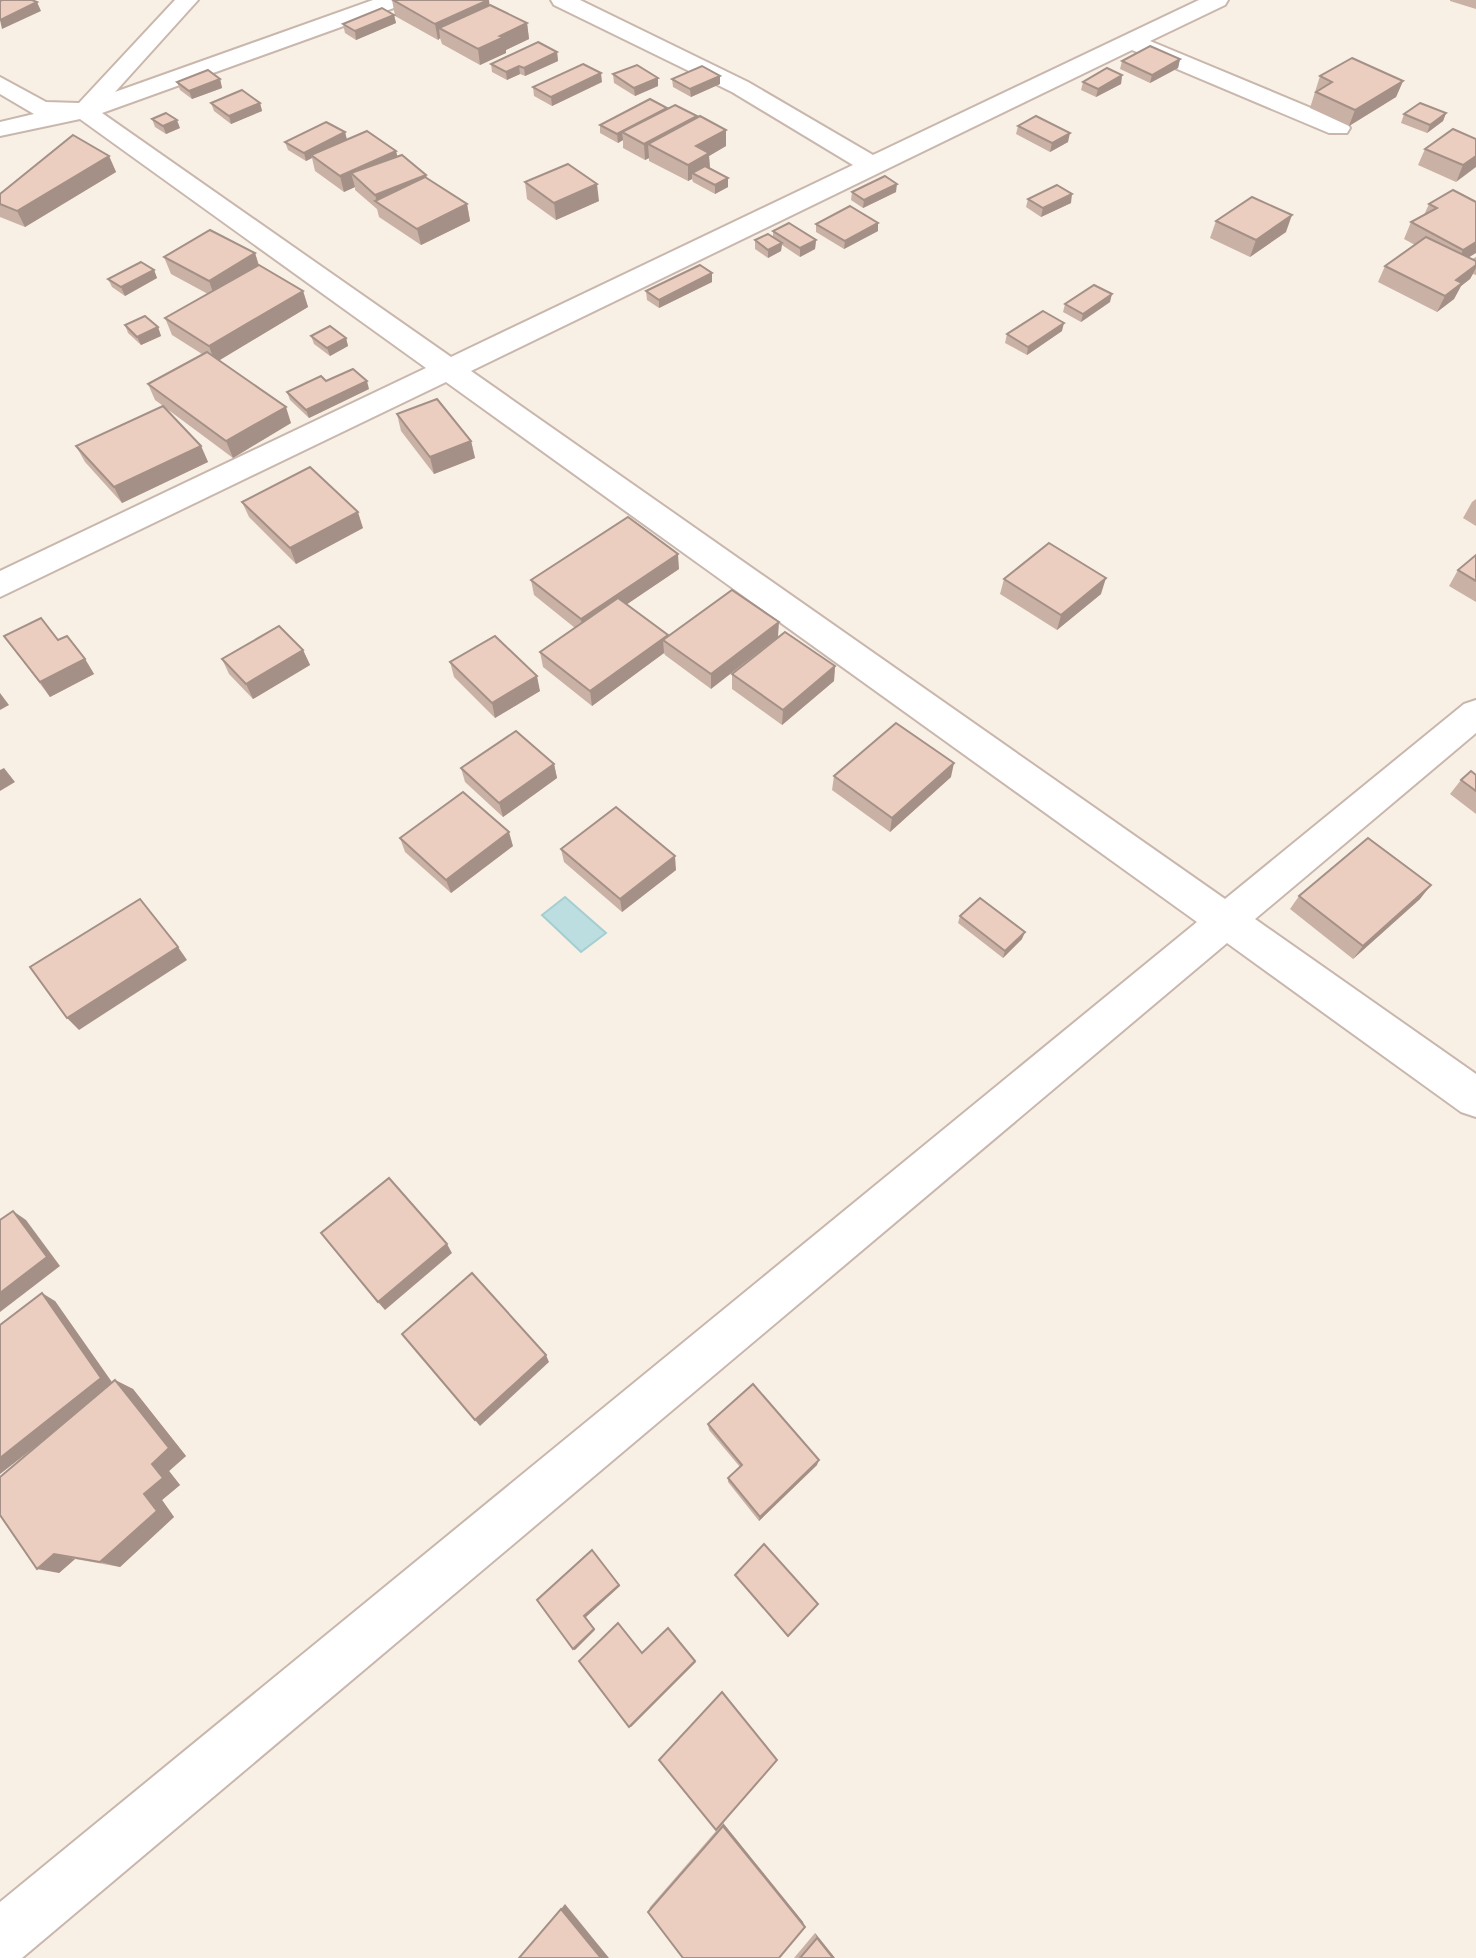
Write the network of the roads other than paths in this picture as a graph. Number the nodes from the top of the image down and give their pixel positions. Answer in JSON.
{"nodes":[{"id":1,"x":187,"y":0,"type":"edge"},
{"id":2,"x":394,"y":0,"type":"edge"},
{"id":3,"x":562,"y":0,"type":"edge"},
{"id":4,"x":1217,"y":0,"type":"edge"},
{"id":5,"x":1131,"y":41,"type":"junction"},
{"id":6,"x":0,"y":84,"type":"edge"},
{"id":7,"x":84,"y":111,"type":"junction"},
{"id":8,"x":1338,"y":128,"type":"edge"},
{"id":9,"x":0,"y":129,"type":"edge"},
{"id":10,"x":871,"y":165,"type":"junction"},
{"id":11,"x":445,"y":369,"type":"junction"},
{"id":12,"x":0,"y":585,"type":"edge"},
{"id":13,"x":1476,"y":713,"type":"edge"},
{"id":14,"x":1227,"y":923,"type":"junction"},
{"id":15,"x":1476,"y":1098,"type":"edge"},
{"id":16,"x":0,"y":1939,"type":"edge"}],
"edges":[{"from":1,"to":7,"type":"street"},
{"from":2,"to":7,"type":"street"},
{"from":3,"to":10,"type":"street"},
{"from":4,"to":5,"type":"street"},
{"from":5,"to":8,"type":"street"},
{"from":5,"to":10,"type":"street"},
{"from":6,"to":7,"type":"street"},
{"from":7,"to":9,"type":"street"},
{"from":7,"to":11,"type":"street"},
{"from":10,"to":11,"type":"street"},
{"from":11,"to":12,"type":"street"},
{"from":11,"to":14,"type":"street"},
{"from":13,"to":14,"type":"street"},
{"from":14,"to":15,"type":"street"},
{"from":14,"to":16,"type":"street"}]}
